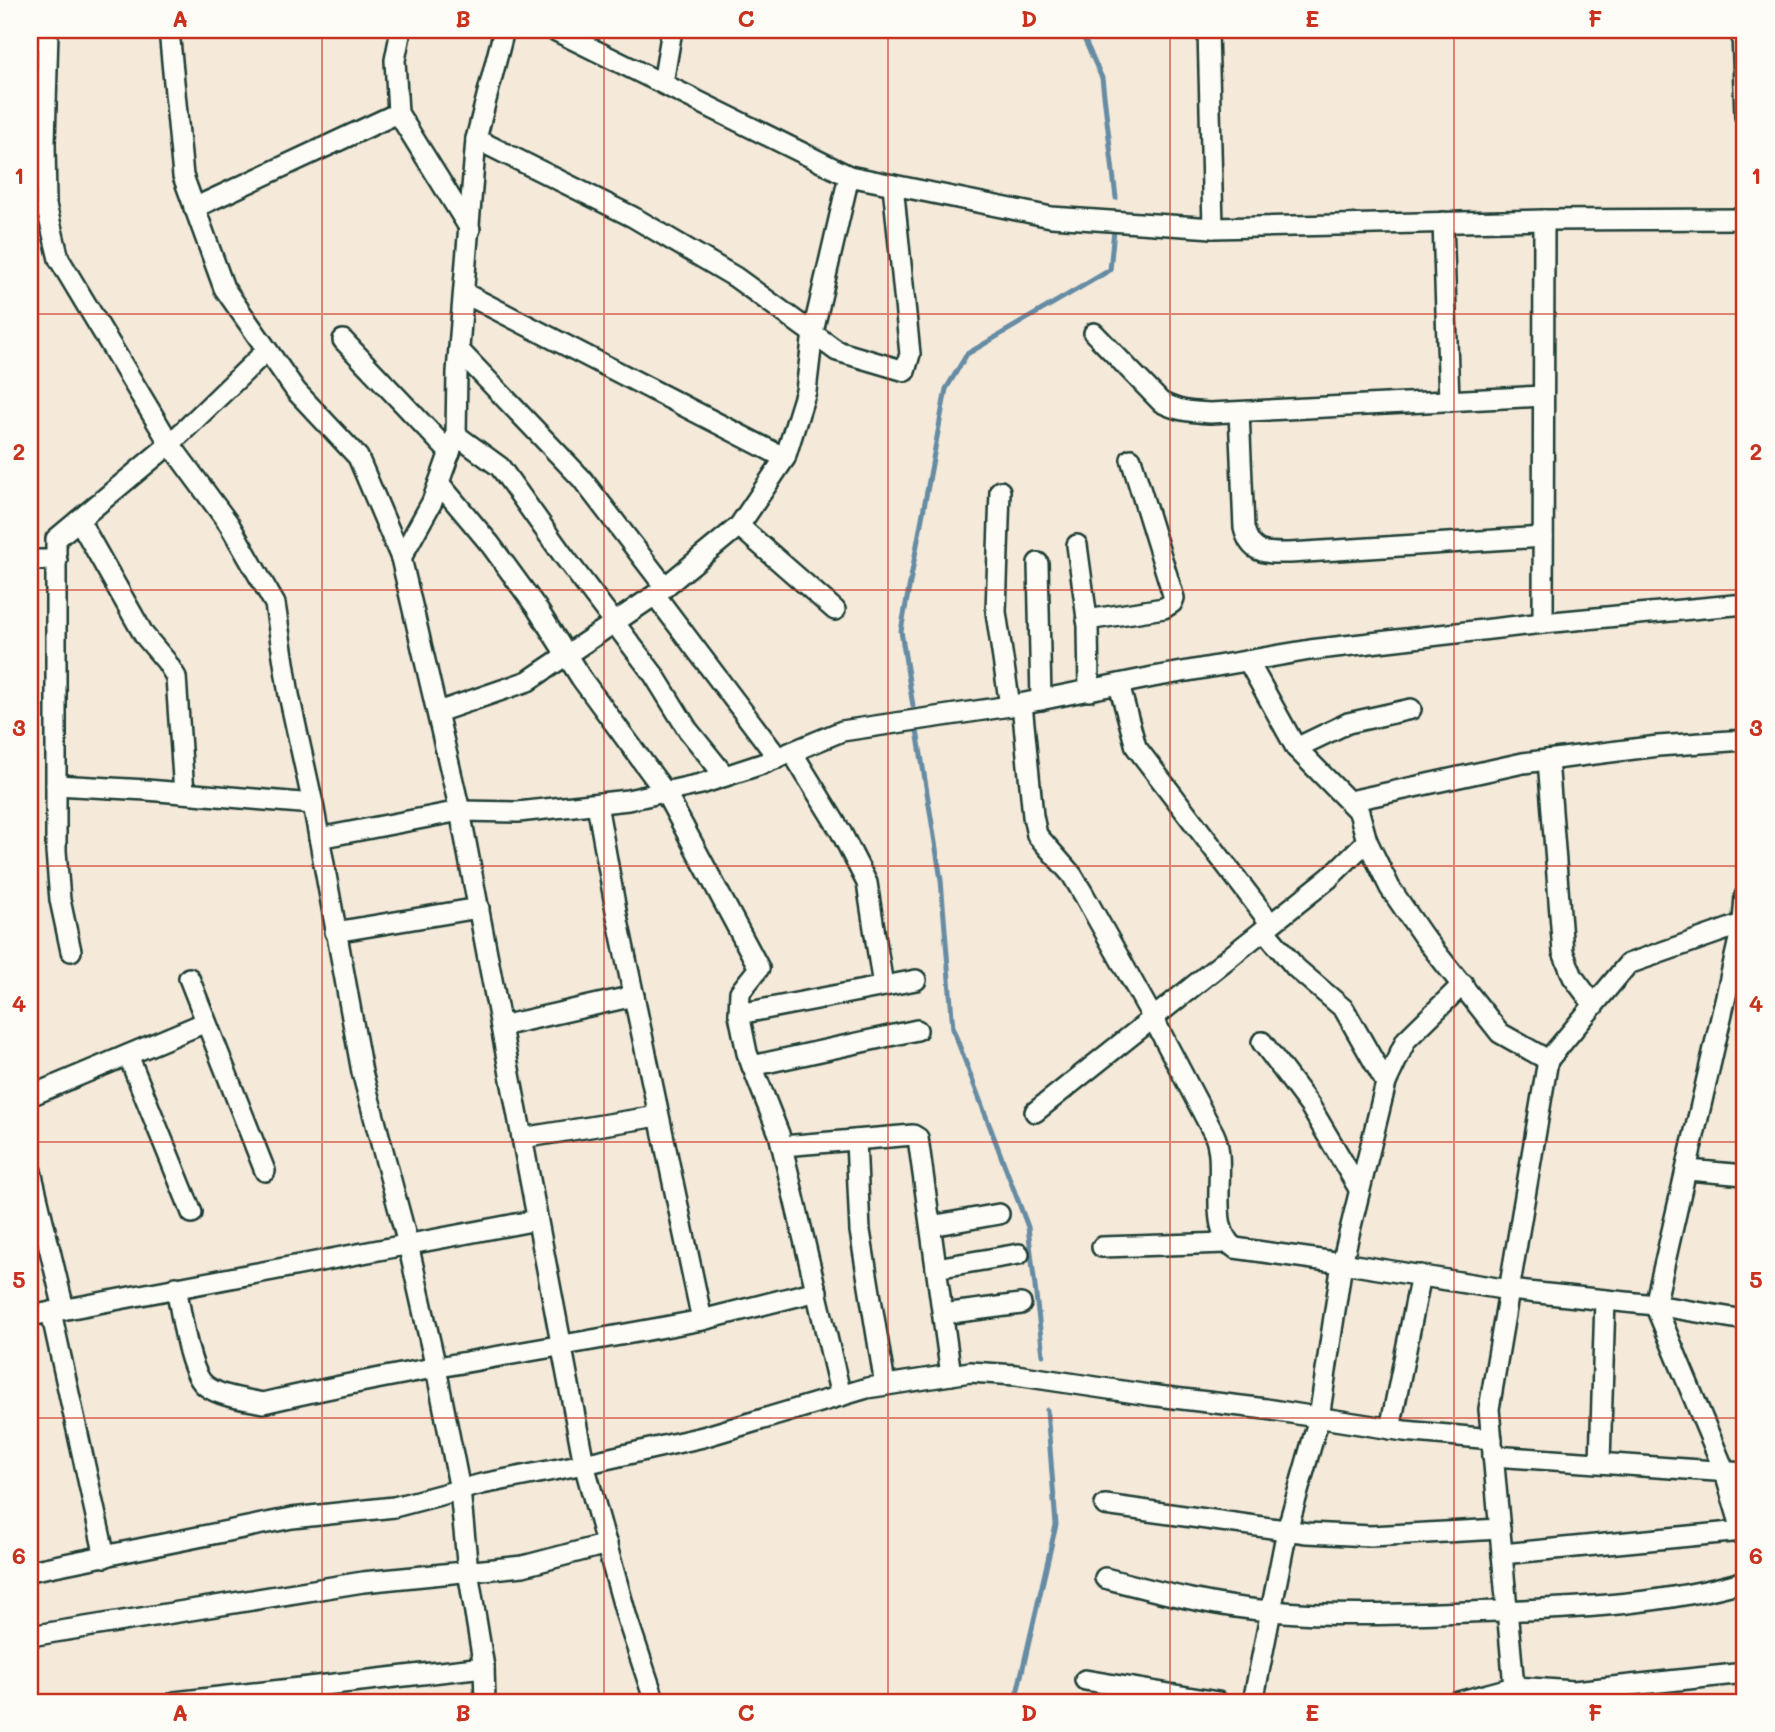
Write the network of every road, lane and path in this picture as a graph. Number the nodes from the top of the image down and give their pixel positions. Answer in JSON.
{"nodes":[{"id":1,"x":48,"y":30,"type":"edge"},
{"id":2,"x":169,"y":30,"type":"edge"},
{"id":3,"x":401,"y":30,"type":"edge"},
{"id":4,"x":504,"y":30,"type":"edge"},
{"id":5,"x":554,"y":30,"type":"edge"},
{"id":6,"x":672,"y":30,"type":"edge"},
{"id":7,"x":1208,"y":30,"type":"edge"},
{"id":8,"x":1742,"y":30,"type":"edge"},
{"id":9,"x":663,"y":83,"type":"junction"},
{"id":10,"x":398,"y":113,"type":"junction"},
{"id":11,"x":1745,"y":116,"type":"edge"},
{"id":12,"x":476,"y":139,"type":"junction"},
{"id":13,"x":849,"y":176,"type":"junction"},
{"id":14,"x":893,"y":185,"type":"junction"},
{"id":15,"x":194,"y":208,"type":"junction"},
{"id":16,"x":1745,"y":219,"type":"edge"},
{"id":17,"x":1544,"y":220,"type":"junction"},
{"id":18,"x":1443,"y":222,"type":"junction"},
{"id":19,"x":1213,"y":228,"type":"junction"},
{"id":20,"x":470,"y":229,"type":"junction"},
{"id":21,"x":464,"y":293,"type":"junction"},
{"id":22,"x":813,"y":332,"type":"junction"},
{"id":23,"x":1094,"y":333,"type":"dead end"},
{"id":24,"x":343,"y":340,"type":"dead end"},
{"id":25,"x":459,"y":349,"type":"junction"},
{"id":26,"x":267,"y":351,"type":"junction"},
{"id":27,"x":1543,"y":396,"type":"junction"},
{"id":28,"x":1449,"y":401,"type":"junction"},
{"id":29,"x":1239,"y":412,"type":"junction"},
{"id":30,"x":170,"y":444,"type":"junction"},
{"id":31,"x":453,"y":444,"type":"junction"},
{"id":32,"x":785,"y":458,"type":"junction"},
{"id":33,"x":1131,"y":459,"type":"dead end"},
{"id":34,"x":439,"y":482,"type":"junction"},
{"id":35,"x":1000,"y":491,"type":"dead end"},
{"id":36,"x":79,"y":520,"type":"junction"},
{"id":37,"x":738,"y":526,"type":"junction"},
{"id":38,"x":1543,"y":537,"type":"junction"},
{"id":39,"x":1077,"y":545,"type":"dead end"},
{"id":40,"x":401,"y":558,"type":"junction"},
{"id":41,"x":30,"y":560,"type":"edge"},
{"id":42,"x":57,"y":560,"type":"junction"},
{"id":43,"x":1038,"y":563,"type":"dead end"},
{"id":44,"x":660,"y":591,"type":"junction"},
{"id":45,"x":1745,"y":604,"type":"edge"},
{"id":46,"x":835,"y":610,"type":"dead end"},
{"id":47,"x":1087,"y":620,"type":"junction"},
{"id":48,"x":614,"y":623,"type":"junction"},
{"id":49,"x":1543,"y":623,"type":"junction"},
{"id":50,"x":566,"y":654,"type":"junction"},
{"id":51,"x":1248,"y":661,"type":"junction"},
{"id":52,"x":1119,"y":684,"type":"junction"},
{"id":53,"x":1088,"y":691,"type":"junction"},
{"id":54,"x":1024,"y":704,"type":"junction"},
{"id":55,"x":1411,"y":709,"type":"dead end"},
{"id":56,"x":438,"y":712,"type":"junction"},
{"id":57,"x":1745,"y":740,"type":"edge"},
{"id":58,"x":1296,"y":748,"type":"junction"},
{"id":59,"x":785,"y":755,"type":"junction"},
{"id":60,"x":1548,"y":760,"type":"junction"},
{"id":61,"x":725,"y":776,"type":"junction"},
{"id":62,"x":56,"y":785,"type":"junction"},
{"id":63,"x":665,"y":792,"type":"junction"},
{"id":64,"x":184,"y":793,"type":"junction"},
{"id":65,"x":1350,"y":801,"type":"junction"},
{"id":66,"x":313,"y":804,"type":"junction"},
{"id":67,"x":597,"y":804,"type":"junction"},
{"id":68,"x":460,"y":811,"type":"junction"},
{"id":69,"x":319,"y":838,"type":"junction"},
{"id":70,"x":1367,"y":841,"type":"junction"},
{"id":71,"x":1745,"y":896,"type":"edge"},
{"id":72,"x":479,"y":908,"type":"junction"},
{"id":73,"x":1744,"y":922,"type":"edge"},
{"id":74,"x":1268,"y":927,"type":"junction"},
{"id":75,"x":335,"y":932,"type":"junction"},
{"id":76,"x":71,"y":951,"type":"dead end"},
{"id":77,"x":189,"y":978,"type":"dead end"},
{"id":78,"x":916,"y":980,"type":"dead end"},
{"id":79,"x":1463,"y":984,"type":"junction"},
{"id":80,"x":883,"y":986,"type":"junction"},
{"id":81,"x":634,"y":996,"type":"junction"},
{"id":82,"x":1594,"y":1005,"type":"junction"},
{"id":83,"x":739,"y":1014,"type":"junction"},
{"id":84,"x":1153,"y":1018,"type":"junction"},
{"id":85,"x":206,"y":1022,"type":"junction"},
{"id":86,"x":501,"y":1026,"type":"junction"},
{"id":87,"x":917,"y":1030,"type":"dead end"},
{"id":88,"x":1262,"y":1042,"type":"dead end"},
{"id":89,"x":128,"y":1055,"type":"junction"},
{"id":90,"x":1548,"y":1060,"type":"junction"},
{"id":91,"x":752,"y":1066,"type":"junction"},
{"id":92,"x":1386,"y":1083,"type":"junction"},
{"id":93,"x":30,"y":1096,"type":"edge"},
{"id":94,"x":1035,"y":1112,"type":"dead end"},
{"id":95,"x":658,"y":1116,"type":"junction"},
{"id":96,"x":522,"y":1138,"type":"junction"},
{"id":97,"x":856,"y":1140,"type":"junction"},
{"id":98,"x":783,"y":1146,"type":"junction"},
{"id":99,"x":30,"y":1167,"type":"edge"},
{"id":100,"x":1688,"y":1170,"type":"junction"},
{"id":101,"x":265,"y":1171,"type":"dead end"},
{"id":102,"x":1745,"y":1175,"type":"edge"},
{"id":103,"x":1359,"y":1189,"type":"junction"},
{"id":104,"x":192,"y":1213,"type":"dead end"},
{"id":105,"x":999,"y":1214,"type":"dead end"},
{"id":106,"x":537,"y":1220,"type":"junction"},
{"id":107,"x":931,"y":1226,"type":"junction"},
{"id":108,"x":1227,"y":1243,"type":"junction"},
{"id":109,"x":408,"y":1244,"type":"junction"},
{"id":110,"x":1102,"y":1247,"type":"dead end"},
{"id":111,"x":1019,"y":1254,"type":"dead end"},
{"id":112,"x":1342,"y":1263,"type":"junction"},
{"id":113,"x":936,"y":1268,"type":"junction"},
{"id":114,"x":1421,"y":1275,"type":"junction"},
{"id":115,"x":176,"y":1287,"type":"junction"},
{"id":116,"x":1509,"y":1290,"type":"junction"},
{"id":117,"x":817,"y":1291,"type":"junction"},
{"id":118,"x":1605,"y":1300,"type":"junction"},
{"id":119,"x":1021,"y":1304,"type":"dead end"},
{"id":120,"x":1655,"y":1305,"type":"junction"},
{"id":121,"x":57,"y":1310,"type":"junction"},
{"id":122,"x":943,"y":1314,"type":"junction"},
{"id":123,"x":30,"y":1316,"type":"edge"},
{"id":124,"x":702,"y":1320,"type":"junction"},
{"id":125,"x":1745,"y":1320,"type":"edge"},
{"id":126,"x":562,"y":1347,"type":"junction"},
{"id":127,"x":436,"y":1367,"type":"junction"},
{"id":128,"x":951,"y":1375,"type":"junction"},
{"id":129,"x":885,"y":1385,"type":"junction"},
{"id":130,"x":841,"y":1396,"type":"junction"},
{"id":131,"x":1319,"y":1418,"type":"junction"},
{"id":132,"x":1390,"y":1429,"type":"junction"},
{"id":133,"x":1493,"y":1447,"type":"junction"},
{"id":134,"x":1600,"y":1462,"type":"junction"},
{"id":135,"x":584,"y":1464,"type":"junction"},
{"id":136,"x":1724,"y":1470,"type":"junction"},
{"id":137,"x":1745,"y":1473,"type":"edge"},
{"id":138,"x":460,"y":1490,"type":"junction"},
{"id":139,"x":1105,"y":1505,"type":"dead end"},
{"id":140,"x":1500,"y":1529,"type":"junction"},
{"id":141,"x":1287,"y":1530,"type":"junction"},
{"id":142,"x":1744,"y":1535,"type":"edge"},
{"id":143,"x":607,"y":1544,"type":"junction"},
{"id":144,"x":1502,"y":1554,"type":"junction"},
{"id":145,"x":105,"y":1557,"type":"junction"},
{"id":146,"x":30,"y":1571,"type":"edge"},
{"id":147,"x":468,"y":1571,"type":"junction"},
{"id":148,"x":1105,"y":1578,"type":"dead end"},
{"id":149,"x":1745,"y":1581,"type":"edge"},
{"id":150,"x":1271,"y":1611,"type":"junction"},
{"id":151,"x":1507,"y":1611,"type":"junction"},
{"id":152,"x":30,"y":1636,"type":"edge"},
{"id":153,"x":484,"y":1667,"type":"junction"},
{"id":154,"x":1745,"y":1673,"type":"edge"},
{"id":155,"x":1085,"y":1680,"type":"dead end"},
{"id":156,"x":1514,"y":1695,"type":"edge"},
{"id":157,"x":174,"y":1702,"type":"edge"},
{"id":158,"x":485,"y":1702,"type":"edge"},
{"id":159,"x":655,"y":1702,"type":"edge"},
{"id":160,"x":1217,"y":1702,"type":"edge"},
{"id":161,"x":1253,"y":1702,"type":"edge"},
{"id":162,"x":1458,"y":1702,"type":"edge"}],
"edges":[{"from":1,"to":30,"type":"street"},
{"from":2,"to":15,"type":"street"},
{"from":3,"to":10,"type":"street"},
{"from":4,"to":12,"type":"street"},
{"from":5,"to":9,"type":"street"},
{"from":6,"to":9,"type":"street"},
{"from":7,"to":19,"type":"street"},
{"from":8,"to":11,"type":"street"},
{"from":9,"to":13,"type":"street"},
{"from":10,"to":15,"type":"street"},
{"from":10,"to":20,"type":"street"},
{"from":12,"to":20,"type":"street"},
{"from":12,"to":22,"type":"street"},
{"from":13,"to":14,"type":"street"},
{"from":13,"to":22,"type":"street"},
{"from":14,"to":19,"type":"street"},
{"from":14,"to":22,"type":"street"},
{"from":15,"to":26,"type":"street"},
{"from":16,"to":17,"type":"street"},
{"from":17,"to":18,"type":"street"},
{"from":17,"to":27,"type":"street"},
{"from":18,"to":19,"type":"street"},
{"from":18,"to":28,"type":"street"},
{"from":20,"to":21,"type":"street"},
{"from":21,"to":25,"type":"street"},
{"from":21,"to":32,"type":"street"},
{"from":22,"to":32,"type":"street"},
{"from":23,"to":29,"type":"street"},
{"from":24,"to":31,"type":"street"},
{"from":25,"to":31,"type":"street"},
{"from":25,"to":44,"type":"street"},
{"from":26,"to":30,"type":"street"},
{"from":26,"to":40,"type":"street"},
{"from":27,"to":28,"type":"street"},
{"from":27,"to":38,"type":"street"},
{"from":28,"to":29,"type":"street"},
{"from":29,"to":38,"type":"street"},
{"from":30,"to":36,"type":"street"},
{"from":30,"to":66,"type":"street"},
{"from":31,"to":34,"type":"street"},
{"from":31,"to":48,"type":"street"},
{"from":32,"to":37,"type":"street"},
{"from":33,"to":47,"type":"street"},
{"from":34,"to":40,"type":"street"},
{"from":34,"to":50,"type":"street"},
{"from":35,"to":54,"type":"street"},
{"from":36,"to":42,"type":"street"},
{"from":36,"to":64,"type":"street"},
{"from":37,"to":44,"type":"street"},
{"from":37,"to":46,"type":"street"},
{"from":38,"to":49,"type":"street"},
{"from":39,"to":47,"type":"street"},
{"from":40,"to":56,"type":"street"},
{"from":41,"to":42,"type":"street"},
{"from":42,"to":62,"type":"street"},
{"from":43,"to":54,"type":"street"},
{"from":44,"to":48,"type":"street"},
{"from":44,"to":59,"type":"street"},
{"from":45,"to":49,"type":"street"},
{"from":47,"to":53,"type":"street"},
{"from":48,"to":50,"type":"street"},
{"from":48,"to":61,"type":"street"},
{"from":49,"to":51,"type":"street"},
{"from":50,"to":56,"type":"street"},
{"from":50,"to":63,"type":"street"},
{"from":51,"to":52,"type":"street"},
{"from":51,"to":58,"type":"street"},
{"from":52,"to":53,"type":"street"},
{"from":52,"to":74,"type":"street"},
{"from":53,"to":54,"type":"street"},
{"from":54,"to":59,"type":"street"},
{"from":54,"to":84,"type":"street"},
{"from":55,"to":58,"type":"street"},
{"from":56,"to":68,"type":"street"},
{"from":57,"to":60,"type":"street"},
{"from":58,"to":65,"type":"street"},
{"from":59,"to":61,"type":"street"},
{"from":59,"to":80,"type":"street"},
{"from":60,"to":65,"type":"street"},
{"from":60,"to":82,"type":"street"},
{"from":61,"to":63,"type":"street"},
{"from":62,"to":64,"type":"street"},
{"from":62,"to":76,"type":"street"},
{"from":63,"to":67,"type":"street"},
{"from":63,"to":83,"type":"street"},
{"from":64,"to":66,"type":"street"},
{"from":65,"to":70,"type":"street"},
{"from":66,"to":69,"type":"street"},
{"from":67,"to":68,"type":"street"},
{"from":67,"to":81,"type":"street"},
{"from":68,"to":69,"type":"street"},
{"from":68,"to":72,"type":"street"},
{"from":69,"to":75,"type":"street"},
{"from":70,"to":74,"type":"street"},
{"from":70,"to":79,"type":"street"},
{"from":71,"to":73,"type":"street"},
{"from":72,"to":75,"type":"street"},
{"from":72,"to":86,"type":"street"},
{"from":73,"to":82,"type":"street"},
{"from":73,"to":100,"type":"street"},
{"from":74,"to":84,"type":"street"},
{"from":74,"to":92,"type":"street"},
{"from":75,"to":109,"type":"street"},
{"from":77,"to":85,"type":"street"},
{"from":78,"to":80,"type":"street"},
{"from":79,"to":90,"type":"street"},
{"from":79,"to":92,"type":"street"},
{"from":80,"to":83,"type":"street"},
{"from":81,"to":86,"type":"street"},
{"from":81,"to":95,"type":"street"},
{"from":82,"to":90,"type":"street"},
{"from":83,"to":91,"type":"street"},
{"from":84,"to":94,"type":"street"},
{"from":84,"to":108,"type":"street"},
{"from":85,"to":89,"type":"street"},
{"from":85,"to":101,"type":"street"},
{"from":86,"to":96,"type":"street"},
{"from":87,"to":91,"type":"street"},
{"from":88,"to":103,"type":"street"},
{"from":89,"to":93,"type":"street"},
{"from":89,"to":104,"type":"street"},
{"from":90,"to":116,"type":"street"},
{"from":91,"to":98,"type":"street"},
{"from":92,"to":103,"type":"street"},
{"from":95,"to":96,"type":"street"},
{"from":95,"to":124,"type":"street"},
{"from":96,"to":106,"type":"street"},
{"from":97,"to":98,"type":"street"},
{"from":97,"to":107,"type":"street"},
{"from":97,"to":129,"type":"street"},
{"from":98,"to":117,"type":"street"},
{"from":99,"to":121,"type":"street"},
{"from":100,"to":102,"type":"street"},
{"from":100,"to":120,"type":"street"},
{"from":103,"to":112,"type":"street"},
{"from":105,"to":107,"type":"street"},
{"from":106,"to":109,"type":"street"},
{"from":106,"to":126,"type":"street"},
{"from":107,"to":113,"type":"street"},
{"from":108,"to":110,"type":"street"},
{"from":108,"to":112,"type":"street"},
{"from":109,"to":115,"type":"street"},
{"from":109,"to":127,"type":"street"},
{"from":111,"to":113,"type":"street"},
{"from":112,"to":114,"type":"street"},
{"from":112,"to":131,"type":"street"},
{"from":113,"to":122,"type":"street"},
{"from":114,"to":116,"type":"street"},
{"from":114,"to":132,"type":"street"},
{"from":115,"to":121,"type":"street"},
{"from":115,"to":127,"type":"street"},
{"from":116,"to":118,"type":"street"},
{"from":116,"to":133,"type":"street"},
{"from":117,"to":124,"type":"street"},
{"from":117,"to":130,"type":"street"},
{"from":118,"to":120,"type":"street"},
{"from":118,"to":134,"type":"street"},
{"from":119,"to":122,"type":"street"},
{"from":120,"to":125,"type":"street"},
{"from":120,"to":136,"type":"street"},
{"from":121,"to":123,"type":"street"},
{"from":121,"to":145,"type":"street"},
{"from":122,"to":128,"type":"street"},
{"from":124,"to":126,"type":"street"},
{"from":126,"to":127,"type":"street"},
{"from":126,"to":135,"type":"street"},
{"from":127,"to":138,"type":"street"},
{"from":128,"to":129,"type":"street"},
{"from":128,"to":131,"type":"street"},
{"from":129,"to":130,"type":"street"},
{"from":130,"to":135,"type":"street"},
{"from":131,"to":132,"type":"street"},
{"from":131,"to":141,"type":"street"},
{"from":132,"to":133,"type":"street"},
{"from":133,"to":134,"type":"street"},
{"from":133,"to":140,"type":"street"},
{"from":134,"to":136,"type":"street"},
{"from":135,"to":138,"type":"street"},
{"from":135,"to":143,"type":"street"},
{"from":136,"to":137,"type":"street"},
{"from":136,"to":142,"type":"street"},
{"from":138,"to":145,"type":"street"},
{"from":138,"to":147,"type":"street"},
{"from":139,"to":141,"type":"street"},
{"from":140,"to":141,"type":"street"},
{"from":140,"to":144,"type":"street"},
{"from":141,"to":150,"type":"street"},
{"from":142,"to":144,"type":"street"},
{"from":143,"to":147,"type":"street"},
{"from":143,"to":159,"type":"street"},
{"from":144,"to":151,"type":"street"},
{"from":145,"to":146,"type":"street"},
{"from":147,"to":152,"type":"street"},
{"from":147,"to":153,"type":"street"},
{"from":148,"to":150,"type":"street"},
{"from":149,"to":151,"type":"street"},
{"from":150,"to":151,"type":"street"},
{"from":150,"to":161,"type":"street"},
{"from":151,"to":156,"type":"street"},
{"from":153,"to":157,"type":"street"},
{"from":153,"to":158,"type":"street"},
{"from":154,"to":156,"type":"street"},
{"from":155,"to":160,"type":"street"},
{"from":156,"to":162,"type":"street"}]}
